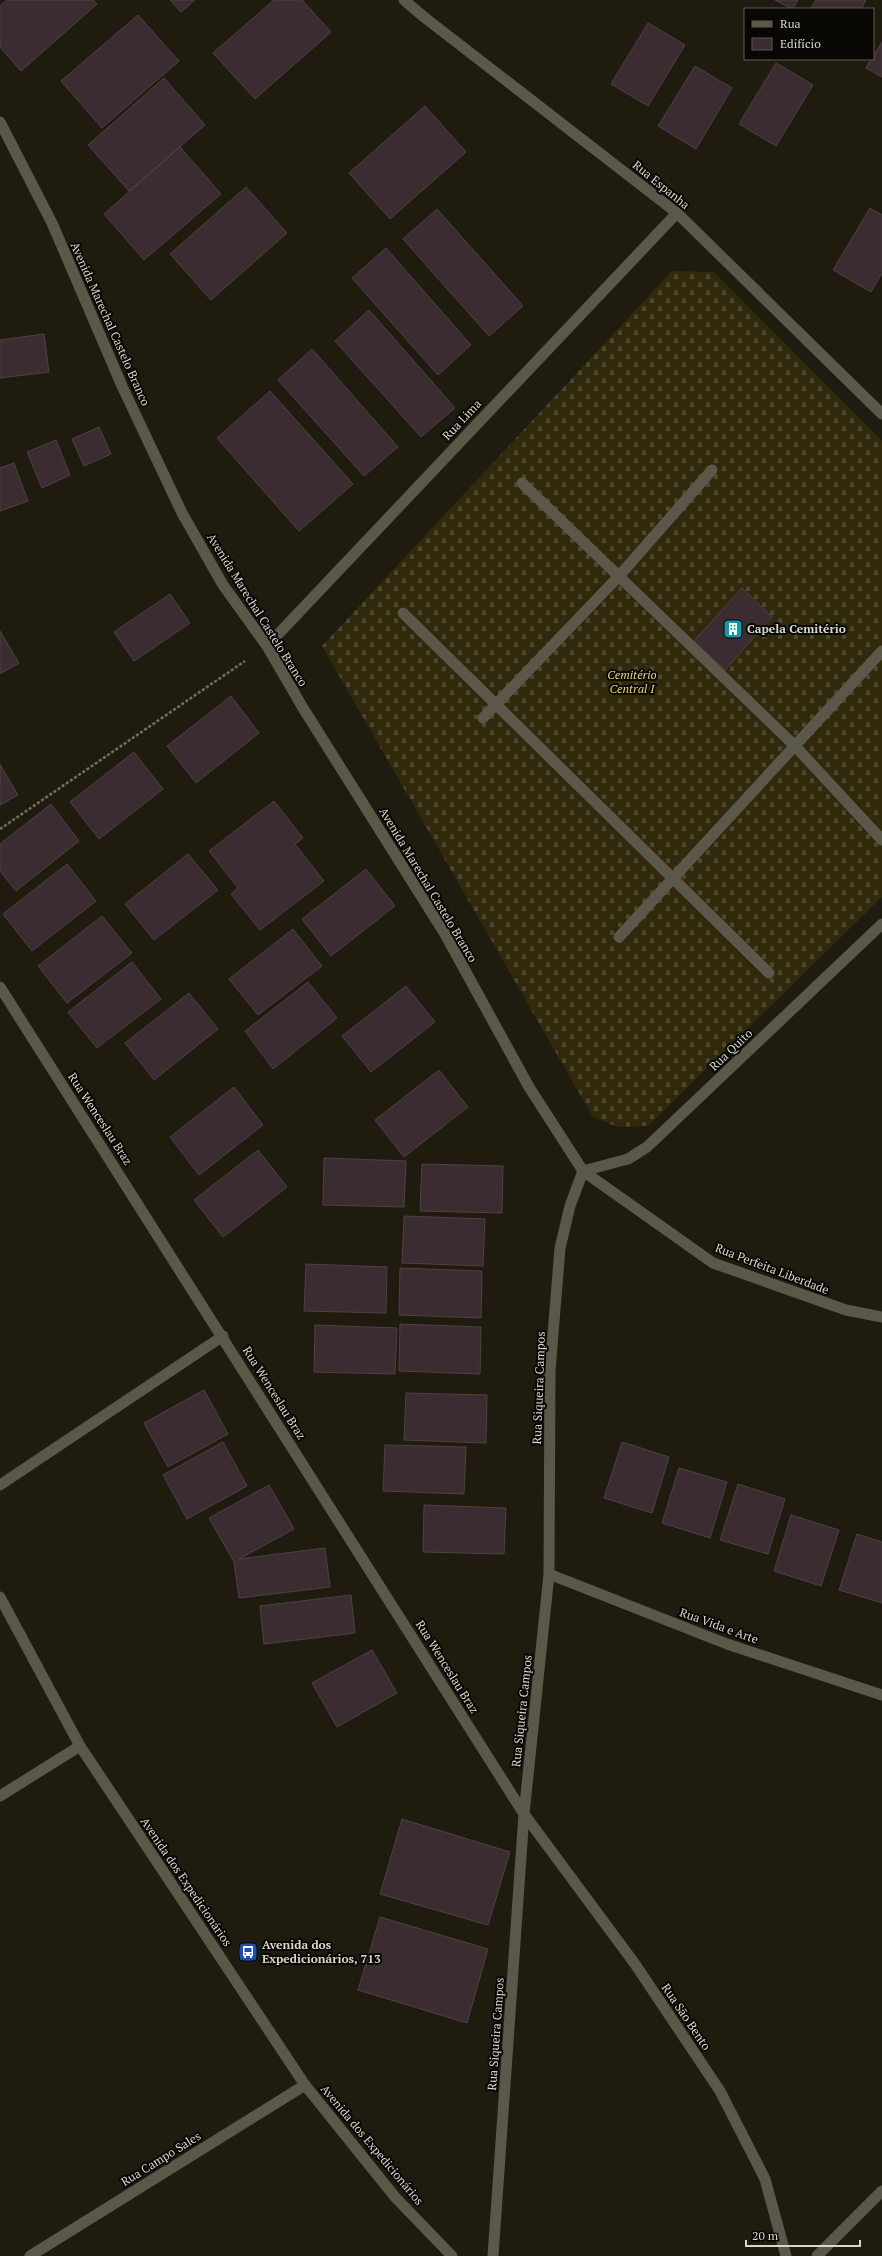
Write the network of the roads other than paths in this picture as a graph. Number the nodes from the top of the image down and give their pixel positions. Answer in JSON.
{"nodes":[{"id":1,"x":404,"y":0,"type":"edge"},
{"id":2,"x":0,"y":122,"type":"edge"},
{"id":3,"x":677,"y":213,"type":"junction"},
{"id":4,"x":882,"y":414,"type":"edge"},
{"id":5,"x":712,"y":470,"type":"dead end"},
{"id":6,"x":522,"y":483,"type":"dead end"},
{"id":7,"x":619,"y":576,"type":"junction"},
{"id":8,"x":403,"y":613,"type":"dead end"},
{"id":9,"x":267,"y":646,"type":"junction"},
{"id":10,"x":882,"y":651,"type":"edge"},
{"id":11,"x":496,"y":704,"type":"junction"},
{"id":12,"x":483,"y":718,"type":"dead end"},
{"id":13,"x":795,"y":746,"type":"junction"},
{"id":14,"x":882,"y":840,"type":"edge"},
{"id":15,"x":673,"y":878,"type":"junction"},
{"id":16,"x":882,"y":924,"type":"edge"},
{"id":17,"x":619,"y":937,"type":"dead end"},
{"id":18,"x":770,"y":974,"type":"dead end"},
{"id":19,"x":0,"y":987,"type":"edge"},
{"id":20,"x":583,"y":1171,"type":"junction"},
{"id":21,"x":882,"y":1317,"type":"edge"},
{"id":22,"x":223,"y":1336,"type":"junction"},
{"id":23,"x":0,"y":1485,"type":"edge"},
{"id":24,"x":549,"y":1574,"type":"junction"},
{"id":25,"x":0,"y":1597,"type":"edge"},
{"id":26,"x":882,"y":1695,"type":"edge"},
{"id":27,"x":80,"y":1746,"type":"junction"},
{"id":28,"x":0,"y":1796,"type":"edge"},
{"id":29,"x":524,"y":1814,"type":"junction"},
{"id":30,"x":305,"y":2085,"type":"junction"},
{"id":31,"x":882,"y":2191,"type":"edge"},
{"id":32,"x":30,"y":2256,"type":"edge"},
{"id":33,"x":452,"y":2256,"type":"edge"},
{"id":34,"x":493,"y":2256,"type":"edge"},
{"id":35,"x":786,"y":2256,"type":"edge"},
{"id":36,"x":817,"y":2256,"type":"edge"}],
"edges":[{"from":1,"to":3,"type":"street","name":"Rua Espanha"},
{"from":2,"to":9,"type":"street","name":"Avenida Marechal Castelo Branco"},
{"from":3,"to":4,"type":"street","name":"Rua Espanha"},
{"from":3,"to":9,"type":"street","name":"Rua Lima"},
{"from":5,"to":7,"type":"street"},
{"from":6,"to":7,"type":"street"},
{"from":7,"to":11,"type":"street"},
{"from":7,"to":13,"type":"street"},
{"from":8,"to":11,"type":"street"},
{"from":9,"to":20,"type":"street","name":"Avenida Marechal Castelo Branco"},
{"from":10,"to":13,"type":"street"},
{"from":11,"to":12,"type":"street"},
{"from":11,"to":15,"type":"street"},
{"from":13,"to":14,"type":"street"},
{"from":13,"to":15,"type":"street"},
{"from":15,"to":17,"type":"street"},
{"from":15,"to":18,"type":"street"},
{"from":16,"to":20,"type":"street","name":"Rua Quito"},
{"from":19,"to":22,"type":"street","name":"Rua Wenceslau Braz"},
{"from":20,"to":21,"type":"street","name":"Rua Perfeita Liberdade"},
{"from":20,"to":24,"type":"street","name":"Rua Siqueira Campos"},
{"from":22,"to":23,"type":"street"},
{"from":22,"to":29,"type":"street","name":"Rua Wenceslau Braz"},
{"from":24,"to":26,"type":"street","name":"Rua Vida e Arte"},
{"from":24,"to":29,"type":"street","name":"Rua Siqueira Campos"},
{"from":25,"to":27,"type":"street","name":"Avenida dos Expedicionários"},
{"from":27,"to":28,"type":"street"},
{"from":27,"to":30,"type":"street","name":"Avenida dos Expedicionários"},
{"from":29,"to":34,"type":"street","name":"Rua Siqueira Campos"},
{"from":29,"to":35,"type":"street","name":"Rua São Bento"},
{"from":30,"to":32,"type":"street","name":"Rua Campo Sales"},
{"from":30,"to":33,"type":"street","name":"Avenida dos Expedicionários"},
{"from":31,"to":36,"type":"street"}]}
